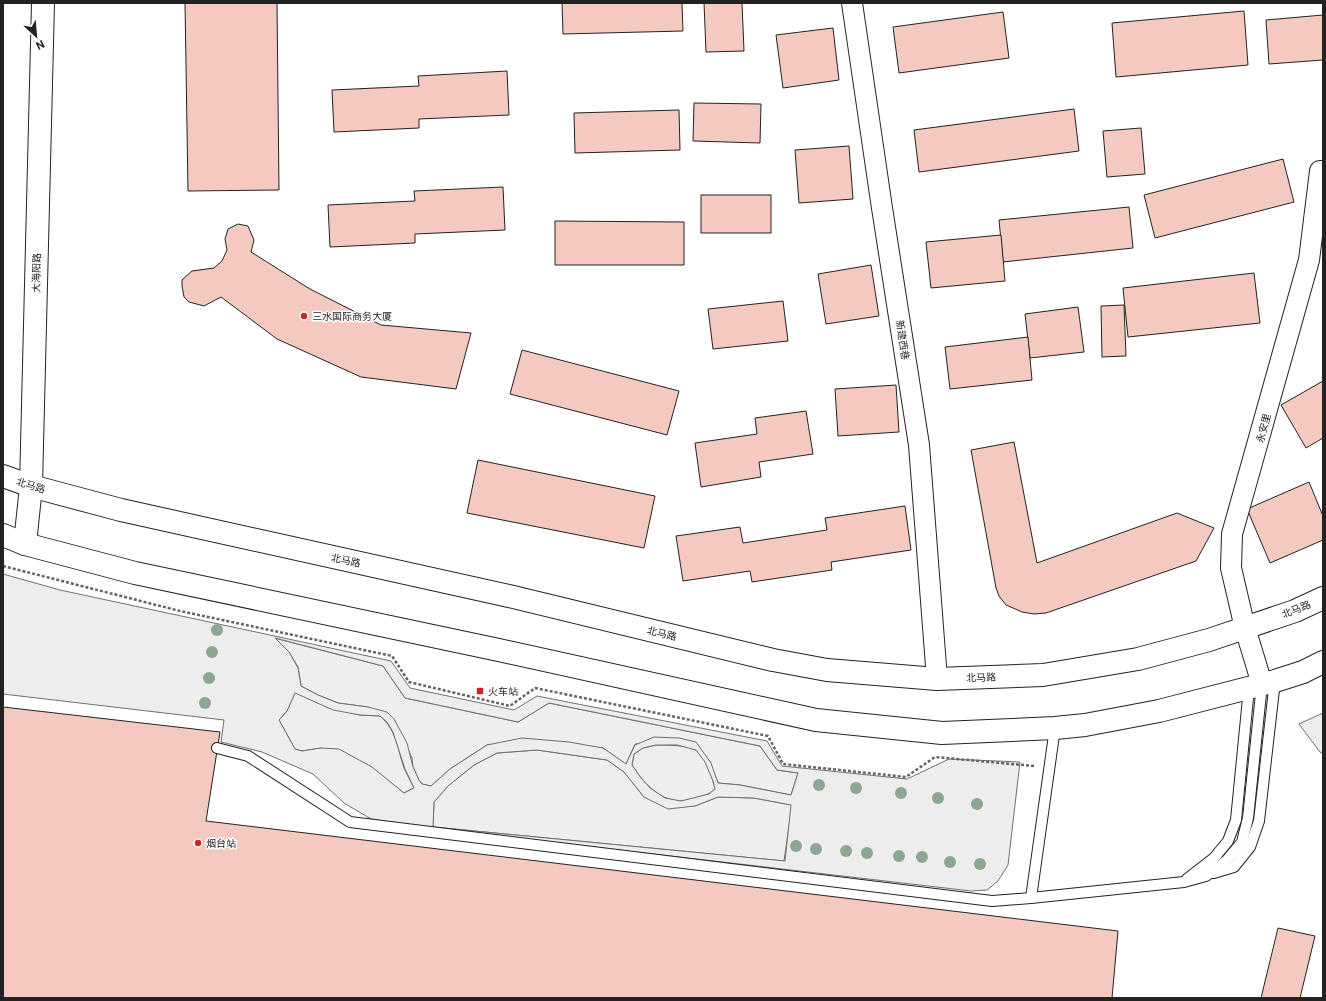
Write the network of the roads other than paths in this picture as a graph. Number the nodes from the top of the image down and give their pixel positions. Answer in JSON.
{"nodes":[{"id":1,"x":43,"y":3,"type":"edge"},
{"id":2,"x":852,"y":3,"type":"edge"},
{"id":3,"x":1320,"y":171,"type":"dead end"},
{"id":4,"x":3,"y":476,"type":"edge"},
{"id":5,"x":30,"y":486,"type":"junction"},
{"id":6,"x":3,"y":535,"type":"edge"},
{"id":7,"x":25,"y":544,"type":"junction"},
{"id":8,"x":1323,"y":598,"type":"edge"},
{"id":9,"x":1245,"y":628,"type":"junction"},
{"id":10,"x":1323,"y":662,"type":"edge"},
{"id":11,"x":936,"y":679,"type":"junction"},
{"id":12,"x":1262,"y":684,"type":"junction"},
{"id":13,"x":1055,"y":728,"type":"junction"},
{"id":14,"x":217,"y":748,"type":"dead end"},
{"id":15,"x":1184,"y":882,"type":"junction"},
{"id":16,"x":1031,"y":898,"type":"junction"}],
"edges":[{"from":1,"to":5,"type":"main road","name":"大海阳路"},
{"from":2,"to":11,"type":"street","name":"新建西巷"},
{"from":3,"to":9,"type":"street","name":"永安里"},
{"from":4,"to":5,"type":"main road","name":"北马路"},
{"from":5,"to":7,"type":"main road","name":"大海阳路"},
{"from":5,"to":11,"type":"main road","name":"北马路"},
{"from":6,"to":7,"type":"main road"},
{"from":7,"to":13,"type":"main road"},
{"from":8,"to":9,"type":"main road","name":"北马路"},
{"from":9,"to":11,"type":"main road","name":"北马路"},
{"from":9,"to":12,"type":"street","name":"永安里"},
{"from":10,"to":12,"type":"main road"},
{"from":12,"to":13,"type":"main road"},
{"from":12,"to":15,"type":"lane"},
{"from":12,"to":15,"type":"lane"},
{"from":13,"to":16,"type":"lane"},
{"from":14,"to":16,"type":"lane"},
{"from":15,"to":16,"type":"lane"}]}
